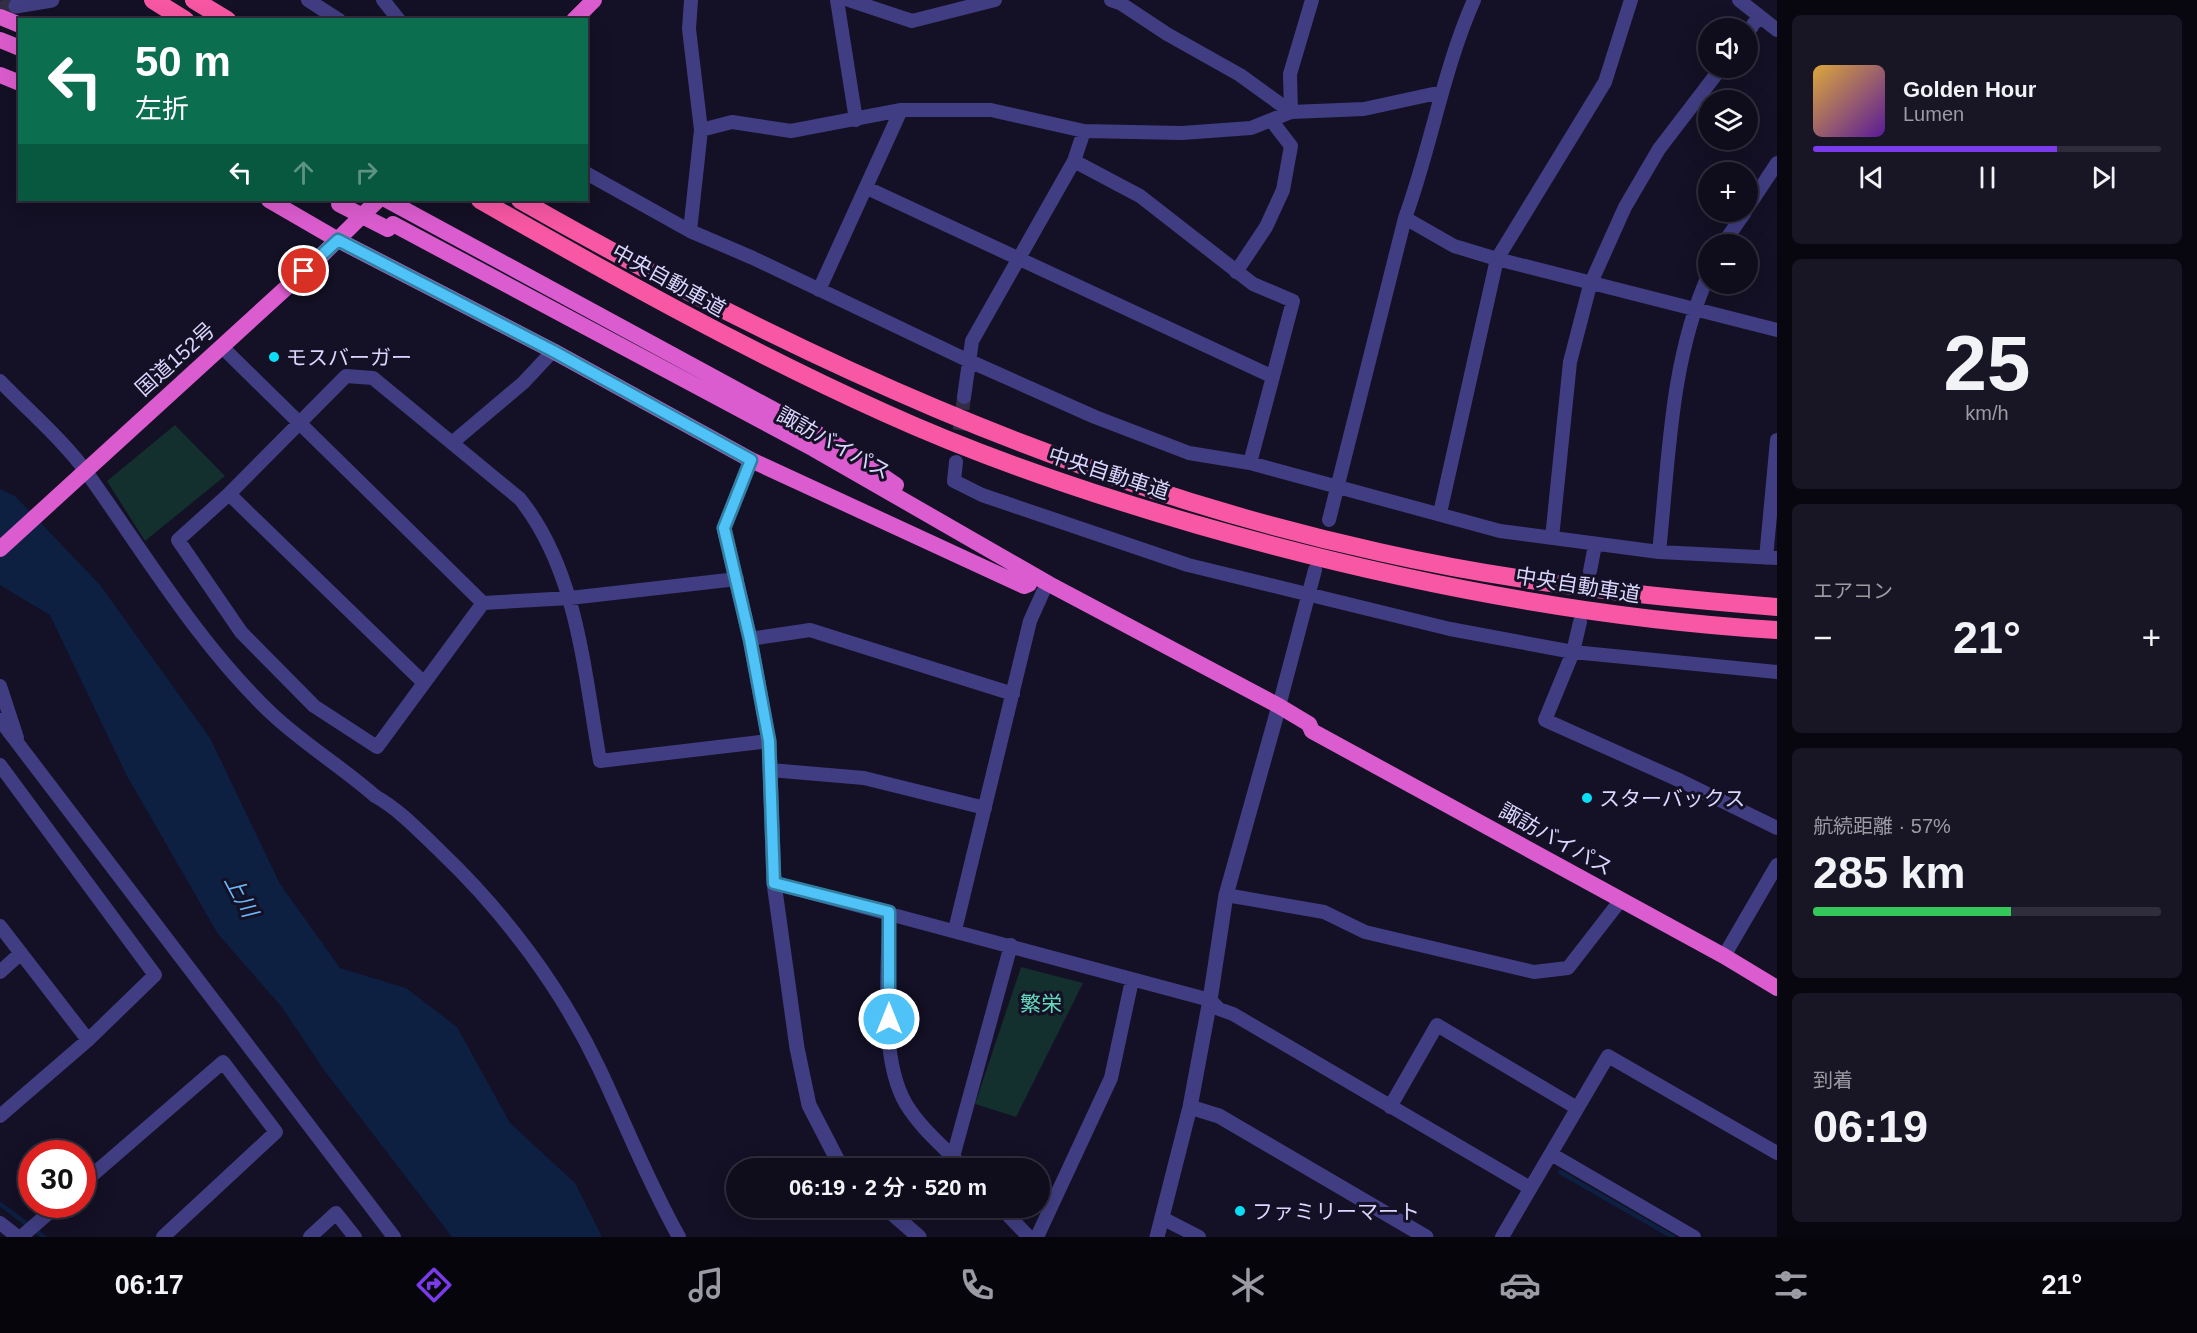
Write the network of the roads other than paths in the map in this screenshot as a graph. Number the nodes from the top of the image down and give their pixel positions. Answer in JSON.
{"nodes":[{"id":1,"x":52,"y":0,"type":"edge"},
{"id":2,"x":153,"y":0,"type":"edge"},
{"id":3,"x":194,"y":0,"type":"edge"},
{"id":4,"x":308,"y":0,"type":"edge"},
{"id":5,"x":383,"y":0,"type":"edge"},
{"id":6,"x":594,"y":0,"type":"edge"},
{"id":7,"x":691,"y":0,"type":"edge"},
{"id":8,"x":837,"y":0,"type":"edge"},
{"id":9,"x":849,"y":0,"type":"edge"},
{"id":10,"x":995,"y":0,"type":"edge"},
{"id":11,"x":1111,"y":0,"type":"edge"},
{"id":12,"x":1312,"y":0,"type":"edge"},
{"id":13,"x":1474,"y":0,"type":"edge"},
{"id":14,"x":1631,"y":0,"type":"edge"},
{"id":15,"x":1739,"y":0,"type":"edge"},
{"id":16,"x":16,"y":6,"type":"dead end"},
{"id":17,"x":1759,"y":16,"type":"joint"},
{"id":18,"x":0,"y":17,"type":"edge"},
{"id":19,"x":182,"y":18,"type":"edge"},
{"id":20,"x":224,"y":18,"type":"edge"},
{"id":21,"x":336,"y":18,"type":"edge"},
{"id":22,"x":397,"y":18,"type":"edge"},
{"id":23,"x":576,"y":18,"type":"edge"},
{"id":24,"x":18,"y":24,"type":"edge"},
{"id":25,"x":1777,"y":30,"type":"edge"},
{"id":26,"x":0,"y":33,"type":"edge"},
{"id":27,"x":18,"y":39,"type":"edge"},
{"id":28,"x":0,"y":40,"type":"edge"},
{"id":29,"x":18,"y":47,"type":"edge"},
{"id":30,"x":0,"y":75,"type":"edge"},
{"id":31,"x":1713,"y":78,"type":"edge"},
{"id":32,"x":18,"y":82,"type":"edge"},
{"id":33,"x":1442,"y":92,"type":"junction"},
{"id":34,"x":901,"y":110,"type":"junction"},
{"id":35,"x":1291,"y":112,"type":"junction"},
{"id":36,"x":856,"y":120,"type":"junction"},
{"id":37,"x":1271,"y":120,"type":"junction"},
{"id":38,"x":701,"y":130,"type":"junction"},
{"id":39,"x":1084,"y":131,"type":"junction"},
{"id":40,"x":1074,"y":161,"type":"junction"},
{"id":41,"x":1777,"y":163,"type":"edge"},
{"id":42,"x":588,"y":174,"type":"edge"},
{"id":43,"x":867,"y":188,"type":"junction"},
{"id":44,"x":1758,"y":192,"type":"edge"},
{"id":45,"x":271,"y":201,"type":"edge"},
{"id":46,"x":339,"y":201,"type":"edge"},
{"id":47,"x":377,"y":201,"type":"edge"},
{"id":48,"x":389,"y":201,"type":"edge"},
{"id":49,"x":482,"y":201,"type":"edge"},
{"id":50,"x":522,"y":201,"type":"edge"},
{"id":51,"x":1405,"y":218,"type":"junction"},
{"id":52,"x":390,"y":226,"type":"junction"},
{"id":53,"x":690,"y":231,"type":"junction"},
{"id":54,"x":338,"y":240,"type":"junction"},
{"id":55,"x":1018,"y":259,"type":"junction"},
{"id":56,"x":1497,"y":259,"type":"junction"},
{"id":57,"x":1236,"y":272,"type":"junction"},
{"id":58,"x":1590,"y":285,"type":"junction"},
{"id":59,"x":819,"y":290,"type":"junction"},
{"id":60,"x":1700,"y":294,"type":"edge"},
{"id":61,"x":1694,"y":308,"type":"junction"},
{"id":62,"x":1777,"y":330,"type":"edge"},
{"id":63,"x":222,"y":347,"type":"junction"},
{"id":64,"x":553,"y":351,"type":"junction"},
{"id":65,"x":967,"y":360,"type":"junction"},
{"id":66,"x":1271,"y":376,"type":"junction"},
{"id":67,"x":0,"y":381,"type":"edge"},
{"id":68,"x":964,"y":397,"type":"tunnel mouth"},
{"id":69,"x":301,"y":423,"type":"junction"},
{"id":70,"x":1777,"y":440,"type":"edge"},
{"id":71,"x":453,"y":442,"type":"junction"},
{"id":72,"x":751,"y":460,"type":"junction"},
{"id":73,"x":956,"y":462,"type":"tunnel mouth"},
{"id":74,"x":1250,"y":463,"type":"junction"},
{"id":75,"x":83,"y":474,"type":"junction"},
{"id":76,"x":1338,"y":486,"type":"junction"},
{"id":77,"x":229,"y":494,"type":"junction"},
{"id":78,"x":1440,"y":513,"type":"junction"},
{"id":79,"x":1329,"y":520,"type":"dead end"},
{"id":80,"x":1552,"y":538,"type":"junction"},
{"id":81,"x":1595,"y":545,"type":"junction"},
{"id":82,"x":0,"y":549,"type":"edge"},
{"id":83,"x":1659,"y":552,"type":"junction"},
{"id":84,"x":994,"y":553,"type":"junction"},
{"id":85,"x":1772,"y":558,"type":"edge"},
{"id":86,"x":1315,"y":570,"type":"dead end"},
{"id":87,"x":1590,"y":571,"type":"dead end"},
{"id":88,"x":737,"y":579,"type":"junction"},
{"id":89,"x":1036,"y":588,"type":"junction"},
{"id":90,"x":1308,"y":593,"type":"junction"},
{"id":91,"x":1639,"y":595,"type":"junction"},
{"id":92,"x":570,"y":598,"type":"junction"},
{"id":93,"x":1777,"y":598,"type":"edge"},
{"id":94,"x":483,"y":603,"type":"junction"},
{"id":95,"x":1777,"y":607,"type":"edge"},
{"id":96,"x":1580,"y":622,"type":"dead end"},
{"id":97,"x":1777,"y":630,"type":"edge"},
{"id":98,"x":750,"y":639,"type":"junction"},
{"id":99,"x":1573,"y":652,"type":"junction"},
{"id":100,"x":1777,"y":672,"type":"edge"},
{"id":101,"x":424,"y":683,"type":"junction"},
{"id":102,"x":0,"y":686,"type":"edge"},
{"id":103,"x":1012,"y":694,"type":"junction"},
{"id":104,"x":1277,"y":711,"type":"junction"},
{"id":105,"x":0,"y":720,"type":"edge"},
{"id":106,"x":769,"y":741,"type":"junction"},
{"id":107,"x":18,"y":744,"type":"junction"},
{"id":108,"x":0,"y":765,"type":"edge"},
{"id":109,"x":770,"y":770,"type":"junction"},
{"id":110,"x":985,"y":808,"type":"junction"},
{"id":111,"x":1777,"y":828,"type":"edge"},
{"id":112,"x":1777,"y":865,"type":"edge"},
{"id":113,"x":774,"y":883,"type":"junction"},
{"id":114,"x":1226,"y":895,"type":"junction"},
{"id":115,"x":1620,"y":901,"type":"junction"},
{"id":116,"x":889,"y":912,"type":"junction"},
{"id":117,"x":0,"y":926,"type":"edge"},
{"id":118,"x":955,"y":930,"type":"junction"},
{"id":119,"x":1011,"y":945,"type":"junction"},
{"id":120,"x":21,"y":953,"type":"junction"},
{"id":121,"x":1724,"y":956,"type":"junction"},
{"id":122,"x":0,"y":972,"type":"edge"},
{"id":123,"x":1132,"y":980,"type":"junction"},
{"id":124,"x":1777,"y":988,"type":"edge"},
{"id":125,"x":1210,"y":1000,"type":"junction"},
{"id":126,"x":88,"y":1040,"type":"junction"},
{"id":127,"x":1190,"y":1107,"type":"junction"},
{"id":128,"x":1390,"y":1107,"type":"junction"},
{"id":129,"x":1577,"y":1108,"type":"junction"},
{"id":130,"x":0,"y":1116,"type":"edge"},
{"id":131,"x":1777,"y":1153,"type":"edge"},
{"id":132,"x":1551,"y":1154,"type":"junction"},
{"id":133,"x":953,"y":1157,"type":"joint"},
{"id":134,"x":836,"y":1158,"type":"edge"},
{"id":135,"x":96,"y":1172,"type":"edge"},
{"id":136,"x":1530,"y":1188,"type":"junction"},
{"id":137,"x":42,"y":1218,"type":"edge"},
{"id":138,"x":897,"y":1218,"type":"edge"},
{"id":139,"x":1011,"y":1218,"type":"edge"},
{"id":140,"x":1162,"y":1218,"type":"junction"},
{"id":141,"x":0,"y":1223,"type":"edge"},
{"id":142,"x":20,"y":1237,"type":"edge"},
{"id":143,"x":163,"y":1237,"type":"edge"},
{"id":144,"x":310,"y":1237,"type":"edge"},
{"id":145,"x":355,"y":1237,"type":"edge"},
{"id":146,"x":394,"y":1237,"type":"edge"},
{"id":147,"x":679,"y":1237,"type":"edge"},
{"id":148,"x":918,"y":1237,"type":"edge"},
{"id":149,"x":1029,"y":1237,"type":"edge"},
{"id":150,"x":1037,"y":1237,"type":"edge"},
{"id":151,"x":1157,"y":1237,"type":"edge"},
{"id":152,"x":1199,"y":1237,"type":"edge"},
{"id":153,"x":1426,"y":1237,"type":"edge"},
{"id":154,"x":1502,"y":1237,"type":"edge"},
{"id":155,"x":1694,"y":1237,"type":"edge"}],
"edges":[{"from":1,"to":16,"type":"street"},
{"from":2,"to":19,"type":"highway"},
{"from":3,"to":20,"type":"highway"},
{"from":4,"to":21,"type":"street"},
{"from":5,"to":22,"type":"street"},
{"from":6,"to":23,"type":"highway"},
{"from":7,"to":38,"type":"street"},
{"from":8,"to":36,"type":"street"},
{"from":9,"to":10,"type":"street"},
{"from":11,"to":35,"type":"street"},
{"from":12,"to":35,"type":"street"},
{"from":13,"to":33,"type":"street"},
{"from":14,"to":56,"type":"street"},
{"from":15,"to":17,"type":"street"},
{"from":17,"to":25,"type":"street"},
{"from":18,"to":24,"type":"highway"},
{"from":26,"to":27,"type":"highway"},
{"from":28,"to":29,"type":"highway"},
{"from":30,"to":32,"type":"highway"},
{"from":31,"to":58,"type":"street"},
{"from":33,"to":35,"type":"street"},
{"from":33,"to":51,"type":"street"},
{"from":34,"to":36,"type":"street"},
{"from":34,"to":39,"type":"street"},
{"from":34,"to":43,"type":"street"},
{"from":35,"to":37,"type":"street"},
{"from":36,"to":38,"type":"street"},
{"from":37,"to":39,"type":"street"},
{"from":37,"to":57,"type":"street"},
{"from":38,"to":53,"type":"street"},
{"from":39,"to":40,"type":"street"},
{"from":40,"to":55,"type":"street"},
{"from":40,"to":57,"type":"street"},
{"from":41,"to":44,"type":"street"},
{"from":42,"to":53,"type":"street"},
{"from":43,"to":55,"type":"street"},
{"from":43,"to":59,"type":"street"},
{"from":45,"to":54,"type":"highway"},
{"from":46,"to":52,"type":"highway","name":"諏訪バイパス"},
{"from":47,"to":54,"type":"highway","name":"国道152号"},
{"from":48,"to":84,"type":"highway"},
{"from":49,"to":97,"type":"highway","name":"中央自動車道"},
{"from":50,"to":91,"type":"highway","name":"中央自動車道"},
{"from":51,"to":56,"type":"street"},
{"from":51,"to":76,"type":"street"},
{"from":52,"to":84,"type":"highway","name":"諏訪バイパス"},
{"from":52,"to":89,"type":"highway","name":"諏訪バイパス"},
{"from":53,"to":59,"type":"street"},
{"from":54,"to":63,"type":"highway","name":"国道152号"},
{"from":54,"to":64,"type":"highway"},
{"from":55,"to":65,"type":"street"},
{"from":55,"to":66,"type":"street"},
{"from":56,"to":58,"type":"street"},
{"from":56,"to":78,"type":"street"},
{"from":57,"to":66,"type":"street"},
{"from":58,"to":61,"type":"street"},
{"from":58,"to":80,"type":"street"},
{"from":59,"to":65,"type":"street"},
{"from":60,"to":61,"type":"street"},
{"from":61,"to":62,"type":"street"},
{"from":61,"to":83,"type":"street"},
{"from":63,"to":69,"type":"street"},
{"from":63,"to":75,"type":"highway","name":"国道152号"},
{"from":64,"to":71,"type":"street"},
{"from":64,"to":72,"type":"highway"},
{"from":65,"to":68,"type":"street"},
{"from":65,"to":74,"type":"street"},
{"from":66,"to":74,"type":"street"},
{"from":67,"to":75,"type":"street"},
{"from":69,"to":71,"type":"street"},
{"from":69,"to":77,"type":"street"},
{"from":69,"to":94,"type":"street"},
{"from":70,"to":85,"type":"street"},
{"from":71,"to":92,"type":"street"},
{"from":72,"to":88,"type":"street"},
{"from":72,"to":89,"type":"highway"},
{"from":73,"to":90,"type":"street"},
{"from":74,"to":76,"type":"street"},
{"from":75,"to":82,"type":"highway","name":"国道152号"},
{"from":75,"to":147,"type":"street"},
{"from":76,"to":78,"type":"street"},
{"from":76,"to":79,"type":"street"},
{"from":77,"to":101,"type":"street"},
{"from":77,"to":101,"type":"street"},
{"from":78,"to":80,"type":"street"},
{"from":80,"to":81,"type":"street"},
{"from":81,"to":83,"type":"street"},
{"from":81,"to":87,"type":"street"},
{"from":83,"to":85,"type":"street"},
{"from":84,"to":104,"type":"highway","name":"諏訪バイパス"},
{"from":86,"to":90,"type":"street"},
{"from":88,"to":92,"type":"street"},
{"from":88,"to":98,"type":"street"},
{"from":89,"to":103,"type":"street"},
{"from":89,"to":104,"type":"highway","name":"諏訪バイパス"},
{"from":90,"to":99,"type":"street"},
{"from":90,"to":104,"type":"street"},
{"from":91,"to":93,"type":"highway"},
{"from":91,"to":95,"type":"highway","name":"中央自動車道"},
{"from":92,"to":94,"type":"street"},
{"from":92,"to":106,"type":"street"},
{"from":94,"to":101,"type":"street"},
{"from":96,"to":99,"type":"street"},
{"from":98,"to":103,"type":"street"},
{"from":98,"to":106,"type":"street"},
{"from":99,"to":100,"type":"street"},
{"from":99,"to":111,"type":"street"},
{"from":102,"to":107,"type":"street"},
{"from":103,"to":110,"type":"street"},
{"from":104,"to":114,"type":"street"},
{"from":104,"to":115,"type":"highway","name":"諏訪バイパス"},
{"from":105,"to":107,"type":"street"},
{"from":106,"to":109,"type":"street"},
{"from":107,"to":146,"type":"street"},
{"from":108,"to":126,"type":"street"},
{"from":109,"to":110,"type":"street"},
{"from":109,"to":113,"type":"street"},
{"from":110,"to":118,"type":"street"},
{"from":112,"to":121,"type":"street"},
{"from":113,"to":116,"type":"street"},
{"from":113,"to":134,"type":"street"},
{"from":114,"to":115,"type":"street"},
{"from":114,"to":125,"type":"street"},
{"from":115,"to":121,"type":"highway","name":"諏訪バイパス"},
{"from":116,"to":118,"type":"street"},
{"from":116,"to":133,"type":"street"},
{"from":117,"to":120,"type":"street"},
{"from":118,"to":119,"type":"street"},
{"from":119,"to":123,"type":"street"},
{"from":119,"to":133,"type":"street"},
{"from":120,"to":122,"type":"street"},
{"from":120,"to":126,"type":"street"},
{"from":121,"to":124,"type":"highway","name":"諏訪バイパス"},
{"from":123,"to":125,"type":"street"},
{"from":123,"to":150,"type":"street"},
{"from":125,"to":127,"type":"street"},
{"from":125,"to":128,"type":"street"},
{"from":126,"to":130,"type":"street"},
{"from":127,"to":140,"type":"street"},
{"from":127,"to":153,"type":"street"},
{"from":128,"to":129,"type":"street"},
{"from":128,"to":136,"type":"street"},
{"from":129,"to":131,"type":"street"},
{"from":129,"to":132,"type":"street"},
{"from":132,"to":136,"type":"street"},
{"from":132,"to":155,"type":"street"},
{"from":135,"to":143,"type":"street"},
{"from":136,"to":154,"type":"street"},
{"from":137,"to":142,"type":"street"},
{"from":138,"to":148,"type":"street"},
{"from":139,"to":149,"type":"street"},
{"from":140,"to":151,"type":"street"},
{"from":140,"to":152,"type":"street"},
{"from":141,"to":142,"type":"street"},
{"from":144,"to":145,"type":"street"}]}
